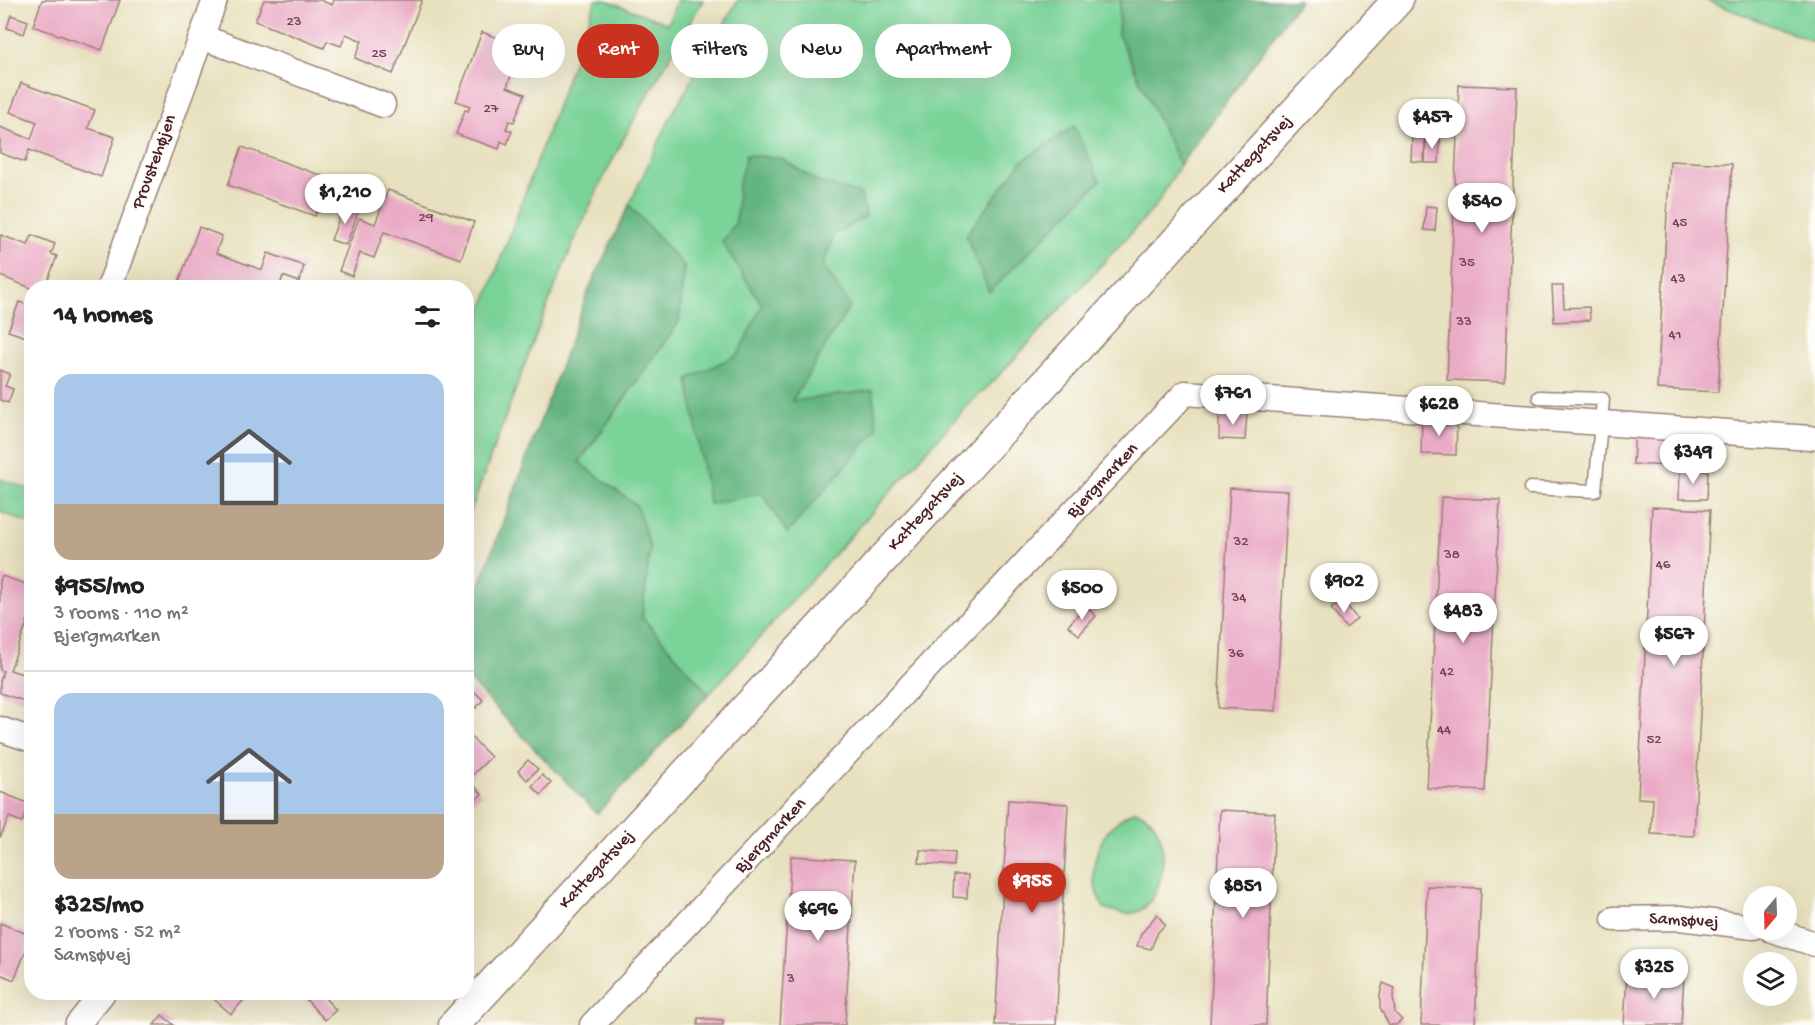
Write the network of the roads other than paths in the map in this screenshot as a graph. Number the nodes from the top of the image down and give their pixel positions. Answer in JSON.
{"nodes":[{"id":1,"x":215,"y":0,"type":"edge"},
{"id":2,"x":1398,"y":0,"type":"edge"},
{"id":3,"x":202,"y":37,"type":"junction"},
{"id":4,"x":383,"y":105,"type":"dead end"},
{"id":5,"x":112,"y":280,"type":"edge"},
{"id":6,"x":1539,"y":397,"type":"dead end"},
{"id":7,"x":1602,"y":423,"type":"junction"},
{"id":8,"x":1810,"y":438,"type":"dead end"},
{"id":9,"x":1530,"y":488,"type":"dead end"},
{"id":10,"x":0,"y":729,"type":"edge"},
{"id":11,"x":24,"y":737,"type":"edge"},
{"id":12,"x":1614,"y":919,"type":"dead end"},
{"id":13,"x":1743,"y":926,"type":"edge"},
{"id":14,"x":1797,"y":938,"type":"edge"},
{"id":15,"x":1815,"y":944,"type":"edge"},
{"id":16,"x":97,"y":1000,"type":"edge"},
{"id":17,"x":77,"y":1025,"type":"edge"},
{"id":18,"x":454,"y":1025,"type":"edge"},
{"id":19,"x":592,"y":1025,"type":"edge"}],
"edges":[{"from":1,"to":3,"type":"street","name":"Provstehøjen"},
{"from":2,"to":18,"type":"street","name":"Kattegatsvej"},
{"from":3,"to":4,"type":"street"},
{"from":3,"to":5,"type":"street","name":"Provstehøjen"},
{"from":6,"to":7,"type":"lane"},
{"from":7,"to":8,"type":"street","name":"Bjergmarken"},
{"from":7,"to":9,"type":"lane"},
{"from":7,"to":19,"type":"street","name":"Bjergmarken"},
{"from":10,"to":11,"type":"street"},
{"from":12,"to":13,"type":"street","name":"Samsøvej"},
{"from":14,"to":15,"type":"street"},
{"from":16,"to":17,"type":"street"}]}
